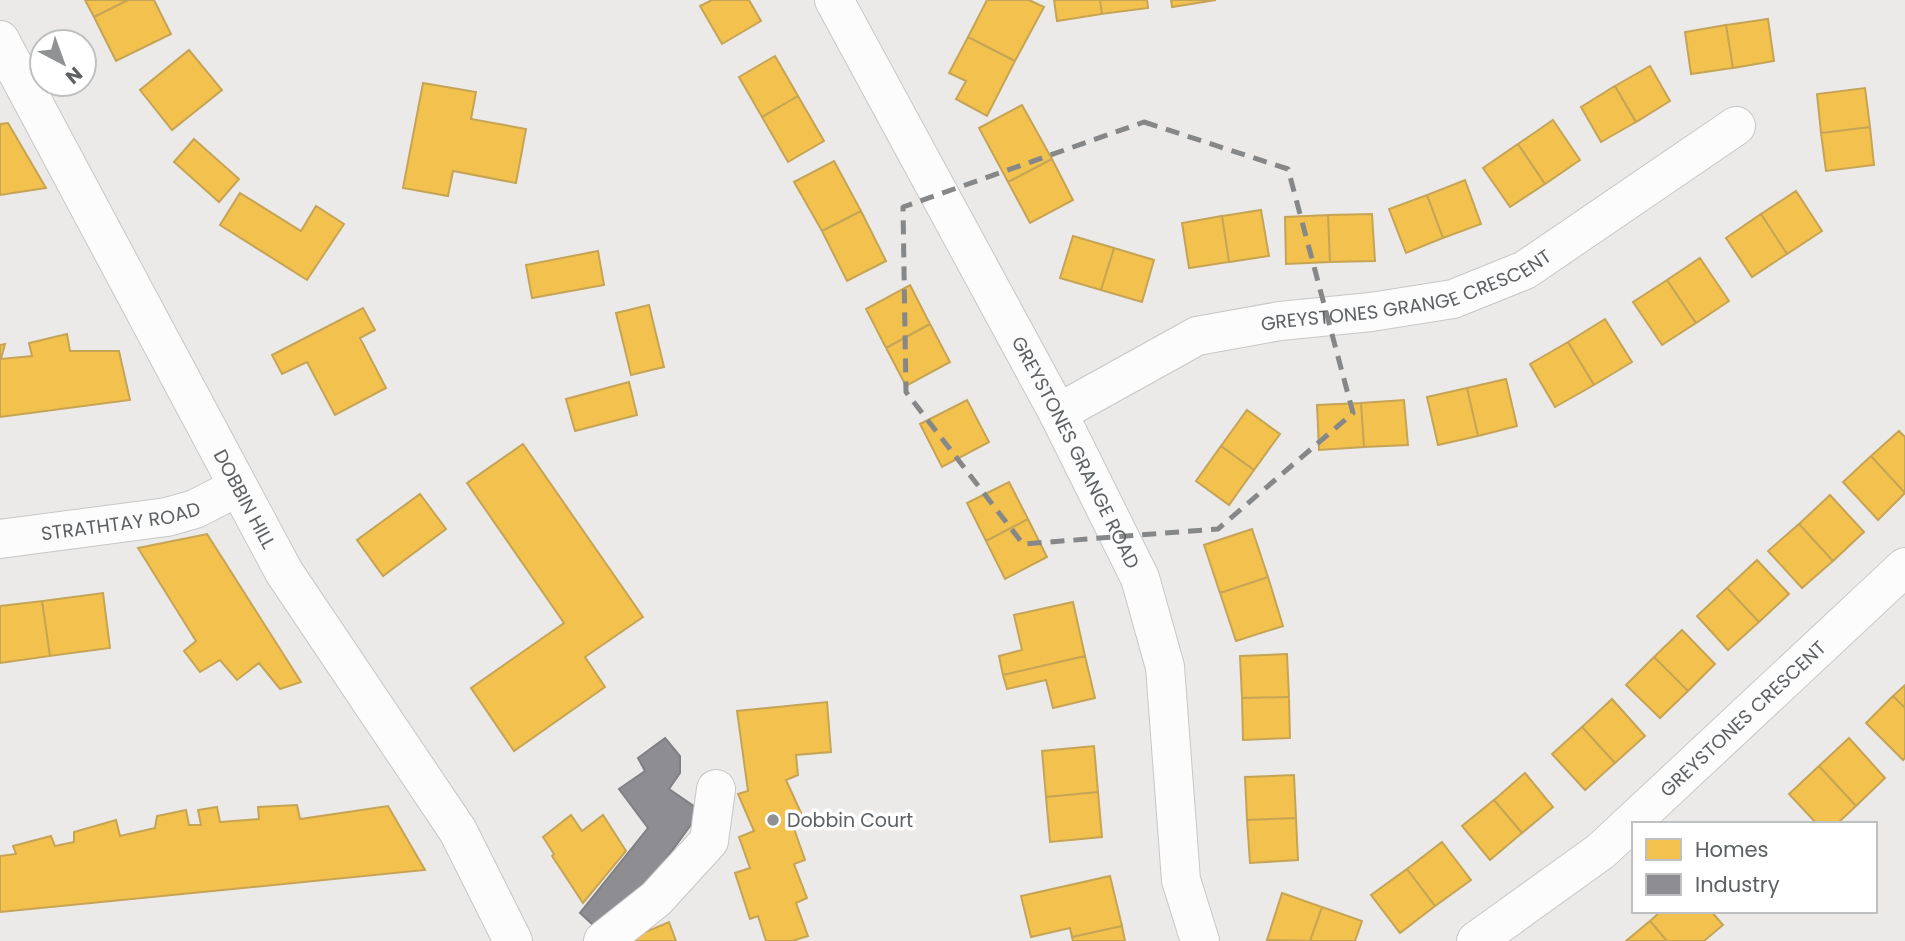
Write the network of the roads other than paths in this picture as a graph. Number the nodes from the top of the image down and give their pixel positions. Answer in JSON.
{"nodes":[{"id":1,"x":834,"y":0,"type":"edge"},
{"id":2,"x":3,"y":51,"type":"edge"},
{"id":3,"x":1736,"y":125,"type":"dead end"},
{"id":4,"x":1058,"y":413,"type":"junction"},
{"id":5,"x":238,"y":487,"type":"junction"},
{"id":6,"x":0,"y":539,"type":"edge"},
{"id":7,"x":1905,"y":567,"type":"edge"},
{"id":8,"x":716,"y":789,"type":"dead end"},
{"id":9,"x":1632,"y":822,"type":"edge"},
{"id":10,"x":1632,"y":822,"type":"edge"},
{"id":11,"x":513,"y":941,"type":"edge"},
{"id":12,"x":603,"y":941,"type":"edge"},
{"id":13,"x":1200,"y":941,"type":"edge"},
{"id":14,"x":1476,"y":941,"type":"edge"}],
"edges":[{"from":1,"to":4,"type":"street","name":"GREYSTONES GRANGE ROAD"},
{"from":2,"to":5,"type":"street","name":"DOBBIN HILL"},
{"from":3,"to":4,"type":"street","name":"GREYSTONES GRANGE CRESCENT"},
{"from":4,"to":13,"type":"street","name":"GREYSTONES GRANGE ROAD"},
{"from":5,"to":6,"type":"street","name":"STRATHTAY ROAD"},
{"from":5,"to":11,"type":"street","name":"DOBBIN HILL"},
{"from":7,"to":10,"type":"street","name":"GREYSTONES CRESCENT"},
{"from":8,"to":12,"type":"street"},
{"from":9,"to":14,"type":"street","name":"GREYSTONES CRESCENT"}]}
